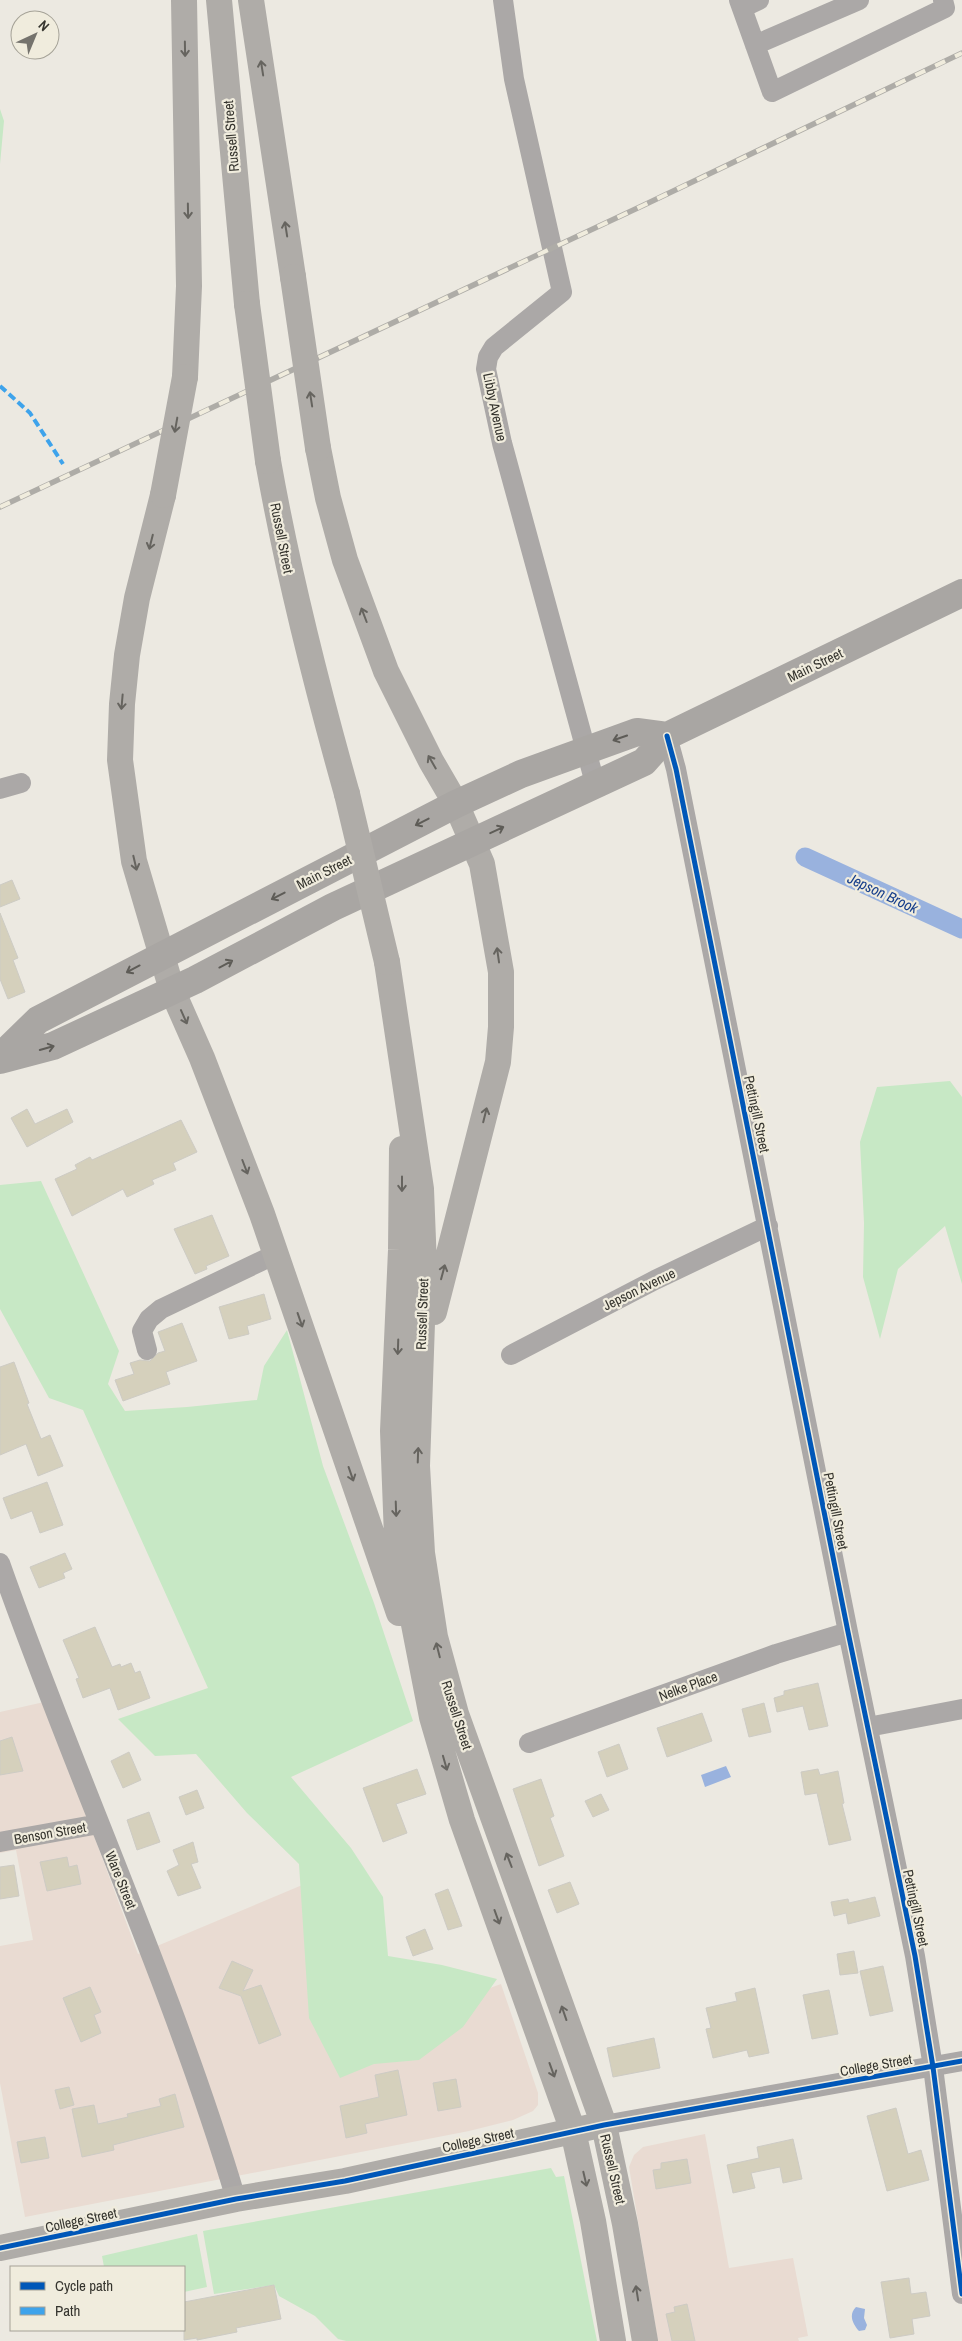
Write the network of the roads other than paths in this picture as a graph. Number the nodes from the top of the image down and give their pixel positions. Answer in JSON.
{"nodes":[{"id":1,"x":184,"y":0,"type":"edge"},
{"id":2,"x":219,"y":0,"type":"edge"},
{"id":3,"x":251,"y":0,"type":"edge"},
{"id":4,"x":502,"y":0,"type":"edge"},
{"id":5,"x":859,"y":0,"type":"edge"},
{"id":6,"x":943,"y":0,"type":"edge"},
{"id":7,"x":747,"y":3,"type":"edge"},
{"id":8,"x":756,"y":45,"type":"junction"},
{"id":9,"x":962,"y":593,"type":"edge"},
{"id":10,"x":668,"y":736,"type":"junction"},
{"id":11,"x":587,"y":749,"type":"junction"},
{"id":12,"x":21,"y":784,"type":"dead end"},
{"id":13,"x":595,"y":784,"type":"junction"},
{"id":14,"x":0,"y":790,"type":"edge"},
{"id":15,"x":456,"y":804,"type":"junction"},
{"id":16,"x":472,"y":841,"type":"junction"},
{"id":17,"x":160,"y":955,"type":"junction"},
{"id":18,"x":172,"y":990,"type":"junction"},
{"id":19,"x":0,"y":1058,"type":"edge"},
{"id":20,"x":403,"y":1066,"type":"junction"},
{"id":21,"x":768,"y":1226,"type":"junction"},
{"id":22,"x":276,"y":1254,"type":"junction"},
{"id":23,"x":147,"y":1350,"type":"dead end"},
{"id":24,"x":510,"y":1355,"type":"dead end"},
{"id":25,"x":420,"y":1406,"type":"junction"},
{"id":26,"x":0,"y":1563,"type":"edge"},
{"id":27,"x":4,"y":1588,"type":"edge"},
{"id":28,"x":848,"y":1632,"type":"junction"},
{"id":29,"x":962,"y":1709,"type":"edge"},
{"id":30,"x":432,"y":1716,"type":"junction"},
{"id":31,"x":868,"y":1727,"type":"junction"},
{"id":32,"x":529,"y":1743,"type":"dead end"},
{"id":33,"x":100,"y":1824,"type":"junction"},
{"id":34,"x":0,"y":1842,"type":"edge"},
{"id":35,"x":962,"y":2061,"type":"edge"},
{"id":36,"x":933,"y":2067,"type":"junction"},
{"id":37,"x":604,"y":2125,"type":"junction"},
{"id":38,"x":574,"y":2131,"type":"junction"},
{"id":39,"x":236,"y":2199,"type":"junction"},
{"id":40,"x":0,"y":2248,"type":"edge"},
{"id":41,"x":962,"y":2294,"type":"edge"},
{"id":42,"x":613,"y":2341,"type":"edge"},
{"id":43,"x":645,"y":2341,"type":"edge"}],
"edges":[{"from":1,"to":17,"type":"main road","one_way":true,"bridge":true},
{"from":2,"to":20,"type":"main road","name":"Russell Street","bridge":true},
{"from":15,"to":3,"type":"main road","one_way":true,"bridge":true},
{"from":4,"to":11,"type":"street","name":"Libby Avenue"},
{"from":5,"to":8,"type":"street"},
{"from":6,"to":8,"type":"street"},
{"from":7,"to":8,"type":"street"},
{"from":9,"to":10,"type":"highway","name":"Main Street"},
{"from":10,"to":11,"type":"highway","name":"Main Street","one_way":true},
{"from":10,"to":13,"type":"highway","name":"Main Street"},
{"from":10,"to":21,"type":"street","name":"Pettingill Street"},
{"from":11,"to":13,"type":"street","name":"Libby Avenue"},
{"from":11,"to":15,"type":"highway","name":"Main Street"},
{"from":12,"to":14,"type":"street"},
{"from":16,"to":13,"type":"highway","name":"Main Street","one_way":true},
{"from":15,"to":16,"type":"main road"},
{"from":15,"to":17,"type":"highway","name":"Main Street","one_way":true},
{"from":18,"to":16,"type":"highway","name":"Main Street","one_way":true},
{"from":25,"to":16,"type":"main road","one_way":true},
{"from":17,"to":18,"type":"main road"},
{"from":17,"to":19,"type":"highway","name":"Main Street","one_way":true},
{"from":19,"to":18,"type":"highway","name":"Main Street","one_way":true},
{"from":18,"to":22,"type":"main road","one_way":true},
{"from":20,"to":25,"type":"main road","name":"Russell Street"},
{"from":20,"to":30,"type":"main road","name":"Russell Street","one_way":true},
{"from":21,"to":24,"type":"street","name":"Jepson Avenue"},
{"from":21,"to":28,"type":"street","name":"Pettingill Street"},
{"from":22,"to":23,"type":"street"},
{"from":22,"to":30,"type":"main road","one_way":true},
{"from":37,"to":25,"type":"main road","name":"Russell Street","one_way":true},
{"from":26,"to":27,"type":"street","name":"Ware Street"},
{"from":27,"to":33,"type":"street","name":"Ware Street"},
{"from":28,"to":31,"type":"street","name":"Pettingill Street"},
{"from":28,"to":32,"type":"street","name":"Nelke Place"},
{"from":29,"to":31,"type":"street"},
{"from":30,"to":38,"type":"main road","name":"Russell Street","one_way":true},
{"from":31,"to":36,"type":"street","name":"Pettingill Street"},
{"from":33,"to":34,"type":"street","name":"Benson Street"},
{"from":33,"to":39,"type":"street","name":"Ware Street"},
{"from":35,"to":36,"type":"street","name":"College Street"},
{"from":36,"to":37,"type":"street","name":"College Street"},
{"from":36,"to":41,"type":"street","name":"Pettingill Street"},
{"from":37,"to":38,"type":"main road","name":"College Street"},
{"from":43,"to":37,"type":"main road","name":"Russell Street","one_way":true},
{"from":38,"to":39,"type":"main road","name":"College Street"},
{"from":38,"to":42,"type":"main road","name":"Russell Street","one_way":true},
{"from":39,"to":40,"type":"main road","name":"College Street"}]}
